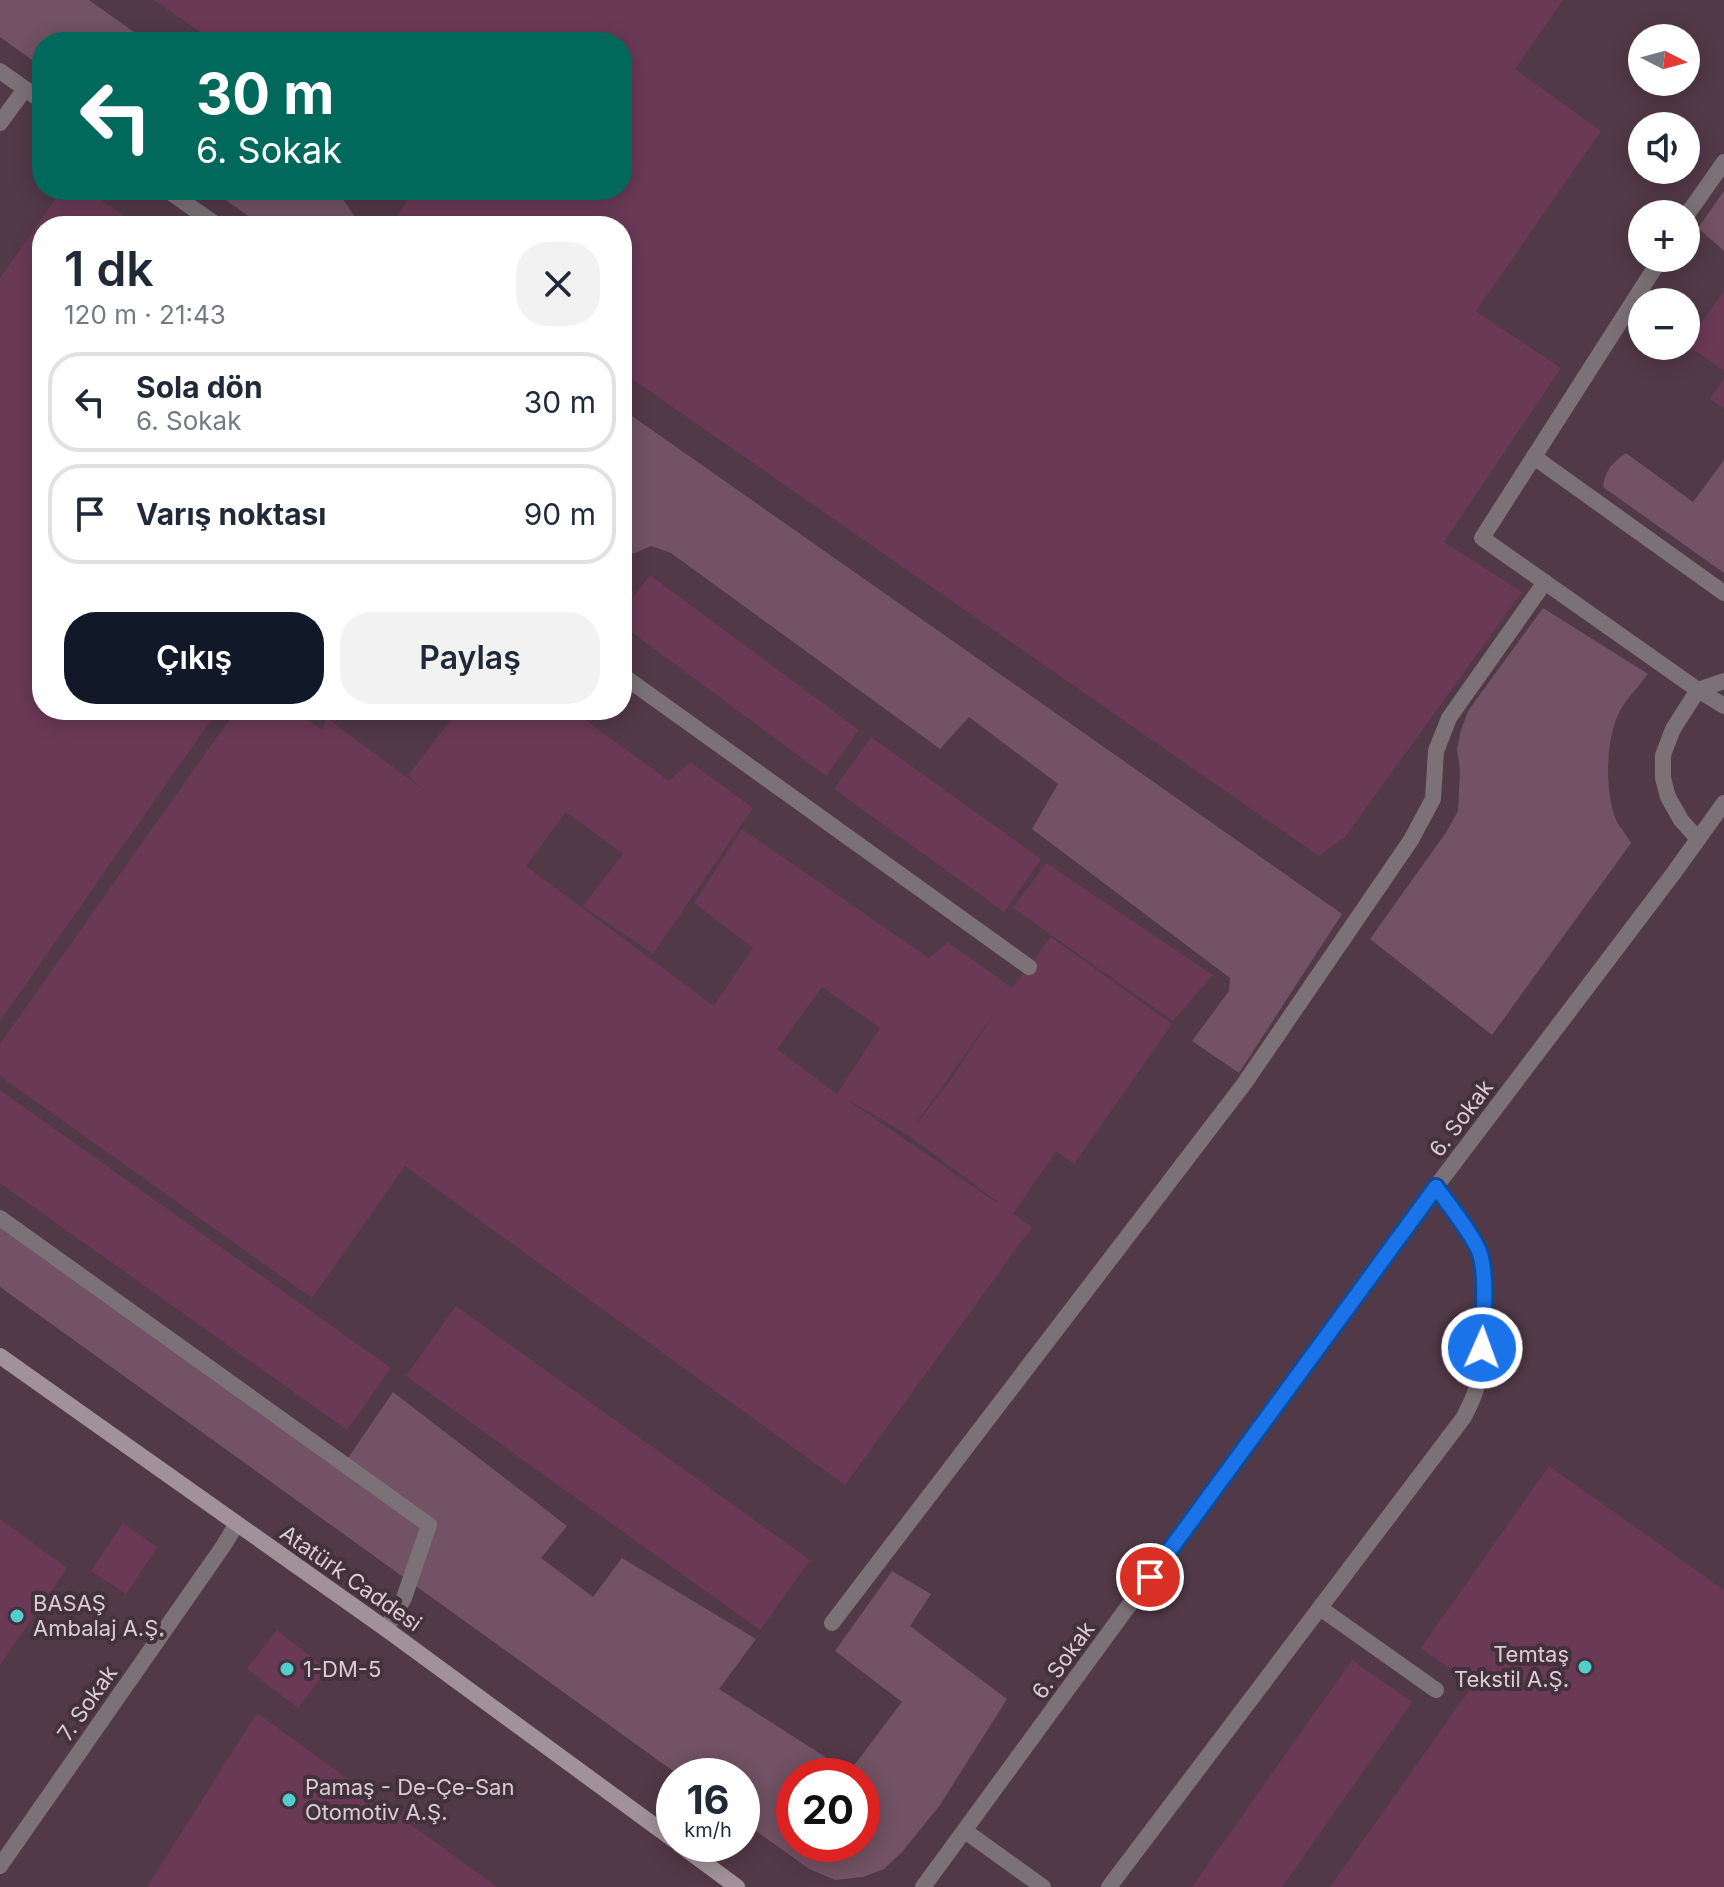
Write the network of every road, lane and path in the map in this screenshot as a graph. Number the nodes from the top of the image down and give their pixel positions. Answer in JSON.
{"nodes":[{"id":1,"x":0,"y":71,"type":"edge"},
{"id":2,"x":25,"y":89,"type":"junction"},
{"id":3,"x":32,"y":94,"type":"edge"},
{"id":4,"x":0,"y":123,"type":"edge"},
{"id":5,"x":1724,"y":162,"type":"edge"},
{"id":6,"x":181,"y":200,"type":"edge"},
{"id":7,"x":1697,"y":200,"type":"edge"},
{"id":8,"x":204,"y":216,"type":"edge"},
{"id":9,"x":1652,"y":272,"type":"edge"},
{"id":10,"x":1534,"y":457,"type":"junction"},
{"id":11,"x":1545,"y":582,"type":"junction"},
{"id":12,"x":1724,"y":593,"type":"edge"},
{"id":13,"x":1724,"y":681,"type":"edge"},
{"id":14,"x":632,"y":682,"type":"edge"},
{"id":15,"x":1698,"y":690,"type":"junction"},
{"id":16,"x":1724,"y":706,"type":"edge"},
{"id":17,"x":1724,"y":803,"type":"edge"},
{"id":18,"x":1698,"y":839,"type":"junction"},
{"id":19,"x":1029,"y":967,"type":"dead end"},
{"id":20,"x":1436,"y":1187,"type":"junction"},
{"id":21,"x":0,"y":1218,"type":"edge"},
{"id":22,"x":0,"y":1356,"type":"edge"},
{"id":23,"x":236,"y":1525,"type":"junction"},
{"id":24,"x":1320,"y":1608,"type":"junction"},
{"id":25,"x":832,"y":1623,"type":"dead end"},
{"id":26,"x":386,"y":1629,"type":"junction"},
{"id":27,"x":1436,"y":1690,"type":"dead end"},
{"id":28,"x":656,"y":1827,"type":"edge"},
{"id":29,"x":965,"y":1831,"type":"junction"},
{"id":30,"x":703,"y":1862,"type":"edge"},
{"id":31,"x":0,"y":1866,"type":"edge"},
{"id":32,"x":737,"y":1887,"type":"edge"},
{"id":33,"x":923,"y":1887,"type":"edge"},
{"id":34,"x":1043,"y":1887,"type":"edge"},
{"id":35,"x":1109,"y":1887,"type":"edge"}],
"edges":[{"from":1,"to":2,"type":"street"},
{"from":2,"to":3,"type":"street"},
{"from":2,"to":4,"type":"street"},
{"from":5,"to":7,"type":"street"},
{"from":6,"to":8,"type":"street"},
{"from":9,"to":10,"type":"street"},
{"from":10,"to":11,"type":"street"},
{"from":10,"to":12,"type":"street"},
{"from":11,"to":15,"type":"street"},
{"from":11,"to":25,"type":"street"},
{"from":13,"to":15,"type":"street"},
{"from":14,"to":19,"type":"street"},
{"from":15,"to":16,"type":"street"},
{"from":15,"to":18,"type":"street"},
{"from":17,"to":18,"type":"street","name":"6. Sokak"},
{"from":18,"to":20,"type":"street","name":"6. Sokak"},
{"from":20,"to":24,"type":"street"},
{"from":20,"to":29,"type":"street","name":"6. Sokak"},
{"from":21,"to":26,"type":"street"},
{"from":22,"to":23,"type":"street","name":"Atatürk Caddesi"},
{"from":23,"to":26,"type":"street","name":"Atatürk Caddesi"},
{"from":23,"to":31,"type":"street","name":"7. Sokak"},
{"from":24,"to":27,"type":"street"},
{"from":24,"to":35,"type":"street"},
{"from":26,"to":28,"type":"street","name":"Atatürk Caddesi"},
{"from":29,"to":33,"type":"street","name":"6. Sokak"},
{"from":29,"to":34,"type":"street"},
{"from":30,"to":32,"type":"street","name":"Atatürk Caddesi"}]}
